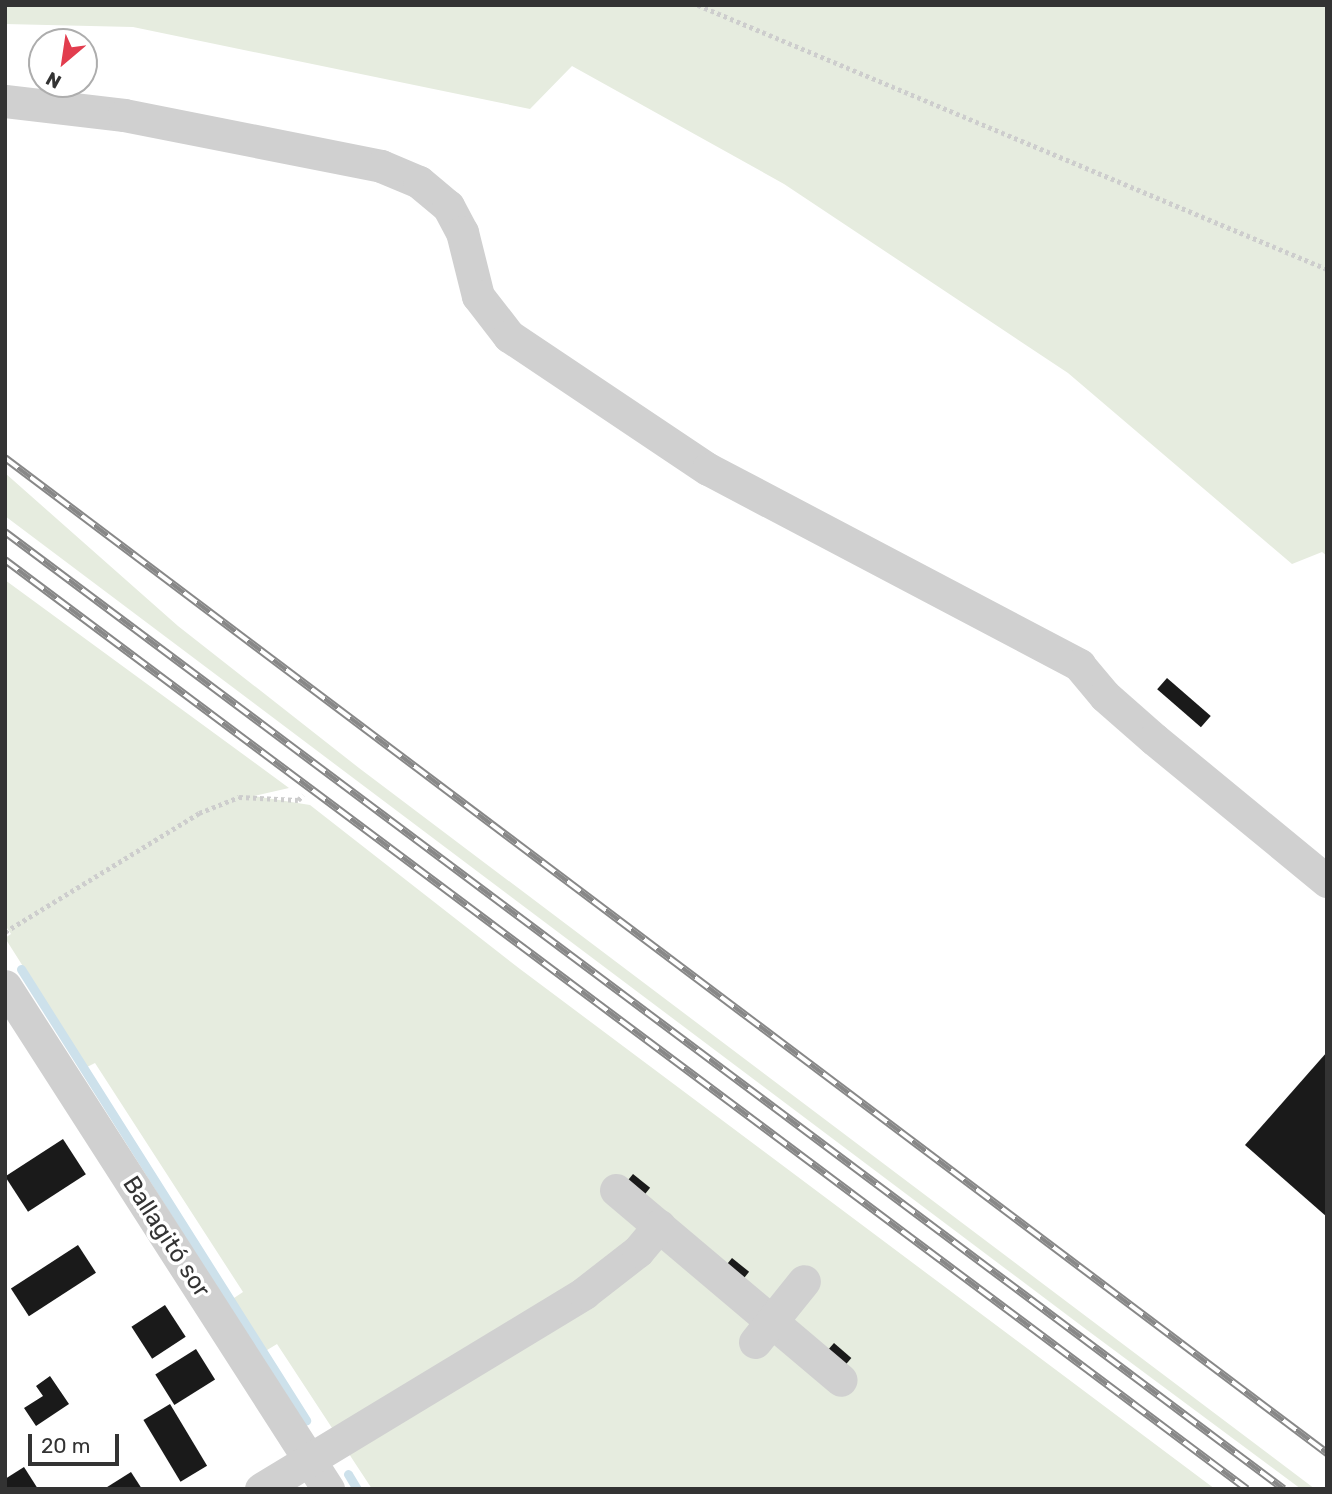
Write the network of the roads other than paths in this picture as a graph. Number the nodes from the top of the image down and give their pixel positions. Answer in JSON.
{"nodes":[{"id":1,"x":5,"y":101,"type":"edge"},
{"id":2,"x":1327,"y":881,"type":"edge"},
{"id":3,"x":5,"y":986,"type":"edge"},
{"id":4,"x":616,"y":1190,"type":"dead end"},
{"id":5,"x":677,"y":1233,"type":"junction"},
{"id":6,"x":804,"y":1281,"type":"dead end"},
{"id":7,"x":763,"y":1332,"type":"junction"},
{"id":8,"x":841,"y":1380,"type":"dead end"},
{"id":9,"x":309,"y":1460,"type":"junction"},
{"id":10,"x":261,"y":1489,"type":"edge"},
{"id":11,"x":328,"y":1489,"type":"edge"}],
"edges":[{"from":1,"to":2,"type":"street"},
{"from":3,"to":9,"type":"street","name":"Ballagitó sor"},
{"from":4,"to":5,"type":"street"},
{"from":5,"to":7,"type":"street"},
{"from":5,"to":9,"type":"street"},
{"from":6,"to":7,"type":"street"},
{"from":7,"to":8,"type":"street"},
{"from":9,"to":10,"type":"street"},
{"from":9,"to":11,"type":"street","name":"Ballagitó sor"}]}
